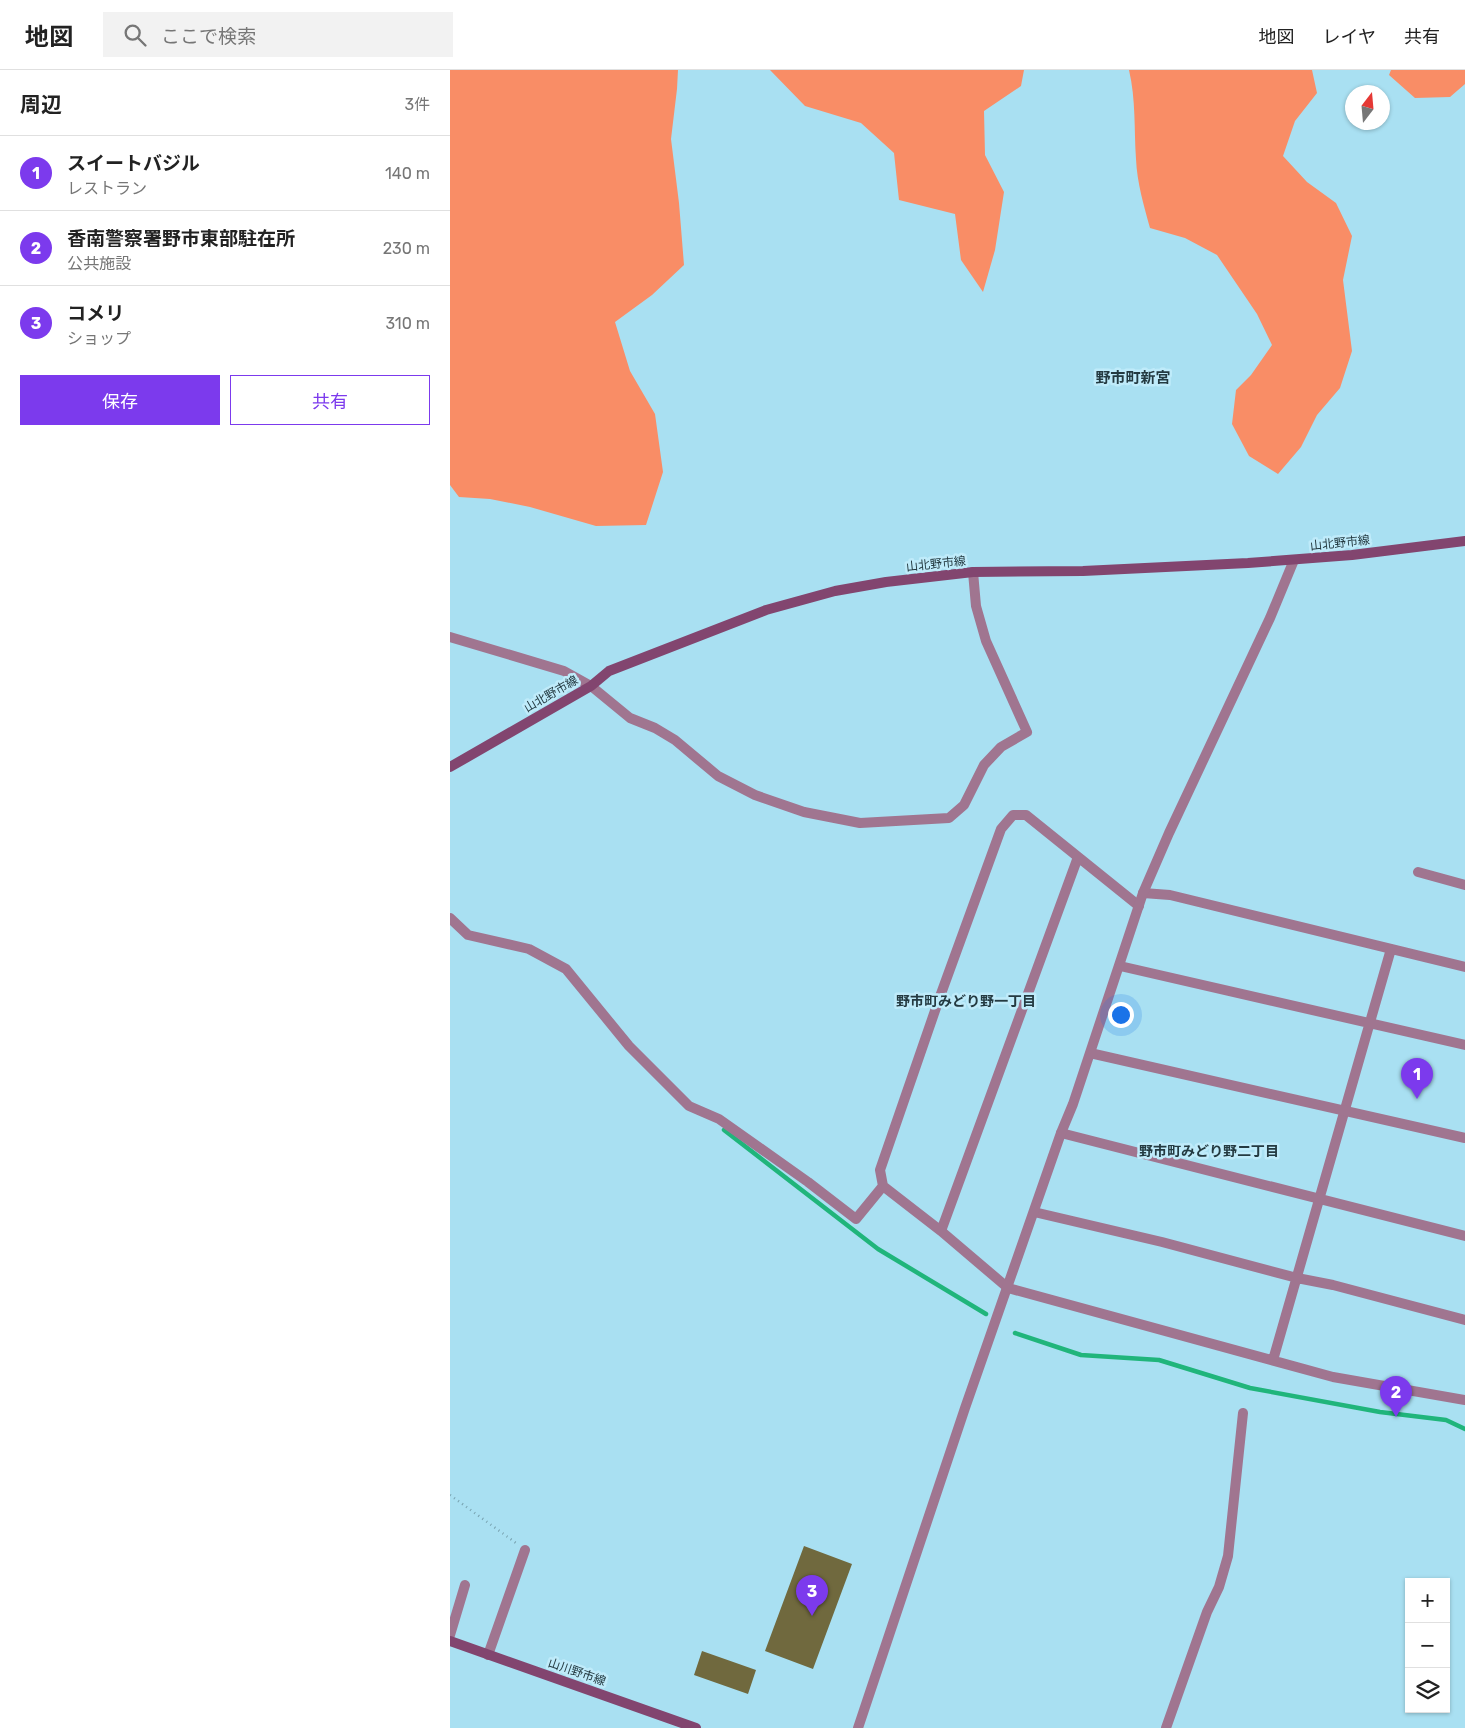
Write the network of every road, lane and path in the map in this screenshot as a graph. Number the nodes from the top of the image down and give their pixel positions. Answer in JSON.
{"nodes":[{"id":1,"x":1465,"y":541,"type":"edge"},
{"id":2,"x":1294,"y":560,"type":"junction"},
{"id":3,"x":973,"y":572,"type":"junction"},
{"id":4,"x":450,"y":637,"type":"edge"},
{"id":5,"x":591,"y":686,"type":"junction"},
{"id":6,"x":450,"y":767,"type":"edge"},
{"id":7,"x":1078,"y":857,"type":"junction"},
{"id":8,"x":1418,"y":872,"type":"dead end"},
{"id":9,"x":1465,"y":885,"type":"edge"},
{"id":10,"x":1143,"y":893,"type":"junction"},
{"id":11,"x":1139,"y":906,"type":"junction"},
{"id":12,"x":450,"y":918,"type":"edge"},
{"id":13,"x":1391,"y":949,"type":"junction"},
{"id":14,"x":1120,"y":966,"type":"junction"},
{"id":15,"x":1465,"y":967,"type":"edge"},
{"id":16,"x":1369,"y":1023,"type":"junction"},
{"id":17,"x":1465,"y":1045,"type":"edge"},
{"id":18,"x":1090,"y":1054,"type":"junction"},
{"id":19,"x":1344,"y":1112,"type":"junction"},
{"id":20,"x":1061,"y":1133,"type":"junction"},
{"id":21,"x":1465,"y":1138,"type":"edge"},
{"id":22,"x":884,"y":1186,"type":"junction"},
{"id":23,"x":1319,"y":1200,"type":"junction"},
{"id":24,"x":1034,"y":1212,"type":"junction"},
{"id":25,"x":940,"y":1231,"type":"junction"},
{"id":26,"x":1465,"y":1236,"type":"edge"},
{"id":27,"x":1297,"y":1278,"type":"junction"},
{"id":28,"x":1008,"y":1288,"type":"junction"},
{"id":29,"x":1465,"y":1320,"type":"edge"},
{"id":30,"x":1273,"y":1360,"type":"junction"},
{"id":31,"x":1465,"y":1400,"type":"edge"},
{"id":32,"x":1242,"y":1413,"type":"dead end"},
{"id":33,"x":450,"y":1496,"type":"edge"},
{"id":34,"x":525,"y":1550,"type":"joint"},
{"id":35,"x":465,"y":1585,"type":"dead end"},
{"id":36,"x":450,"y":1635,"type":"edge"},
{"id":37,"x":450,"y":1641,"type":"edge"},
{"id":38,"x":488,"y":1655,"type":"junction"},
{"id":39,"x":696,"y":1728,"type":"edge"},
{"id":40,"x":858,"y":1728,"type":"edge"},
{"id":41,"x":1166,"y":1728,"type":"edge"}],
"edges":[{"from":1,"to":2,"type":"main road","name":"山北野市線"},
{"from":2,"to":3,"type":"main road","name":"山北野市線"},
{"from":2,"to":10,"type":"street"},
{"from":3,"to":5,"type":"main road","name":"山北野市線"},
{"from":3,"to":5,"type":"street"},
{"from":4,"to":5,"type":"street"},
{"from":5,"to":6,"type":"main road","name":"山北野市線"},
{"from":7,"to":11,"type":"street"},
{"from":7,"to":22,"type":"street"},
{"from":7,"to":25,"type":"street"},
{"from":8,"to":9,"type":"street"},
{"from":10,"to":11,"type":"street"},
{"from":10,"to":13,"type":"street"},
{"from":11,"to":14,"type":"street"},
{"from":12,"to":22,"type":"street"},
{"from":13,"to":15,"type":"street"},
{"from":13,"to":16,"type":"street"},
{"from":14,"to":16,"type":"street"},
{"from":14,"to":18,"type":"street"},
{"from":16,"to":17,"type":"street"},
{"from":16,"to":19,"type":"street"},
{"from":18,"to":19,"type":"street"},
{"from":18,"to":20,"type":"street"},
{"from":19,"to":21,"type":"street"},
{"from":19,"to":23,"type":"street"},
{"from":20,"to":23,"type":"street"},
{"from":20,"to":24,"type":"street"},
{"from":22,"to":25,"type":"street"},
{"from":23,"to":26,"type":"street"},
{"from":23,"to":27,"type":"street"},
{"from":24,"to":27,"type":"street"},
{"from":24,"to":28,"type":"street"},
{"from":25,"to":28,"type":"street"},
{"from":27,"to":29,"type":"street"},
{"from":27,"to":30,"type":"street"},
{"from":28,"to":30,"type":"street"},
{"from":28,"to":40,"type":"street"},
{"from":30,"to":31,"type":"street"},
{"from":32,"to":41,"type":"street"},
{"from":33,"to":34,"type":"path"},
{"from":34,"to":38,"type":"street"},
{"from":35,"to":36,"type":"street"},
{"from":37,"to":38,"type":"main road","name":"山川野市線"},
{"from":38,"to":39,"type":"main road","name":"山川野市線"}]}
